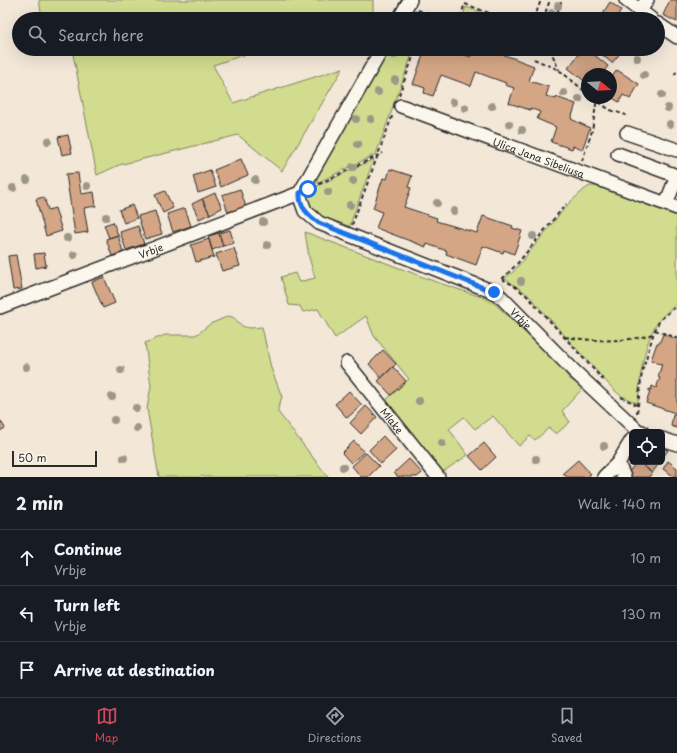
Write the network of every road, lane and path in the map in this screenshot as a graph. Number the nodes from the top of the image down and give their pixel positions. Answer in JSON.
{"nodes":[{"id":1,"x":540,"y":0,"type":"edge"},
{"id":2,"x":550,"y":0,"type":"edge"},
{"id":3,"x":562,"y":0,"type":"edge"},
{"id":4,"x":626,"y":0,"type":"edge"},
{"id":5,"x":408,"y":3,"type":"edge"},
{"id":6,"x":644,"y":6,"type":"edge"},
{"id":7,"x":403,"y":12,"type":"edge"},
{"id":8,"x":425,"y":12,"type":"edge"},
{"id":9,"x":462,"y":12,"type":"edge"},
{"id":10,"x":486,"y":12,"type":"edge"},
{"id":11,"x":536,"y":12,"type":"edge"},
{"id":12,"x":546,"y":12,"type":"edge"},
{"id":13,"x":558,"y":12,"type":"edge"},
{"id":14,"x":665,"y":29,"type":"edge"},
{"id":15,"x":677,"y":37,"type":"edge"},
{"id":16,"x":378,"y":56,"type":"edge"},
{"id":17,"x":414,"y":56,"type":"edge"},
{"id":18,"x":553,"y":56,"type":"edge"},
{"id":19,"x":534,"y":60,"type":"dead end"},
{"id":20,"x":559,"y":70,"type":"junction"},
{"id":21,"x":677,"y":71,"type":"edge"},
{"id":22,"x":674,"y":75,"type":"dead end"},
{"id":23,"x":581,"y":88,"type":"edge"},
{"id":24,"x":398,"y":104,"type":"junction"},
{"id":25,"x":596,"y":104,"type":"edge"},
{"id":26,"x":603,"y":104,"type":"edge"},
{"id":27,"x":626,"y":116,"type":"dead end"},
{"id":28,"x":627,"y":133,"type":"dead end"},
{"id":29,"x":677,"y":150,"type":"edge"},
{"id":30,"x":383,"y":153,"type":"dead end"},
{"id":31,"x":618,"y":154,"type":"dead end"},
{"id":32,"x":377,"y":156,"type":"junction"},
{"id":33,"x":581,"y":164,"type":"dead end"},
{"id":34,"x":677,"y":176,"type":"edge"},
{"id":35,"x":300,"y":193,"type":"junction"},
{"id":36,"x":566,"y":204,"type":"dead end"},
{"id":37,"x":672,"y":206,"type":"edge"},
{"id":38,"x":349,"y":235,"type":"junction"},
{"id":39,"x":502,"y":279,"type":"junction"},
{"id":40,"x":485,"y":289,"type":"junction"},
{"id":41,"x":677,"y":306,"type":"edge"},
{"id":42,"x":0,"y":307,"type":"edge"},
{"id":43,"x":655,"y":330,"type":"junction"},
{"id":44,"x":653,"y":334,"type":"junction"},
{"id":45,"x":564,"y":337,"type":"junction"},
{"id":46,"x":677,"y":338,"type":"edge"},
{"id":47,"x":347,"y":363,"type":"dead end"},
{"id":48,"x":609,"y":386,"type":"dead end"},
{"id":49,"x":620,"y":397,"type":"dead end"},
{"id":50,"x":638,"y":406,"type":"junction"},
{"id":51,"x":632,"y":429,"type":"edge"},
{"id":52,"x":637,"y":429,"type":"edge"},
{"id":53,"x":665,"y":440,"type":"edge"},
{"id":54,"x":677,"y":444,"type":"edge"},
{"id":55,"x":629,"y":447,"type":"edge"},
{"id":56,"x":618,"y":464,"type":"junction"},
{"id":57,"x":438,"y":477,"type":"edge"},
{"id":58,"x":604,"y":477,"type":"edge"},
{"id":59,"x":624,"y":477,"type":"edge"}],
"edges":[{"from":1,"to":11,"type":"path"},
{"from":2,"to":12,"type":"path"},
{"from":3,"to":13,"type":"path"},
{"from":4,"to":6,"type":"street"},
{"from":5,"to":7,"type":"street"},
{"from":5,"to":8,"type":"path"},
{"from":9,"to":10,"type":"path"},
{"from":14,"to":15,"type":"street"},
{"from":16,"to":35,"type":"street"},
{"from":17,"to":24,"type":"path"},
{"from":18,"to":20,"type":"path"},
{"from":19,"to":20,"type":"path"},
{"from":20,"to":23,"type":"path"},
{"from":21,"to":22,"type":"path"},
{"from":24,"to":32,"type":"path"},
{"from":24,"to":37,"type":"street","name":"Ulica Jana Sibeliusa"},
{"from":25,"to":33,"type":"path"},
{"from":26,"to":27,"type":"path"},
{"from":28,"to":29,"type":"street"},
{"from":30,"to":32,"type":"path"},
{"from":31,"to":34,"type":"street"},
{"from":32,"to":35,"type":"path"},
{"from":32,"to":38,"type":"path"},
{"from":34,"to":37,"type":"street"},
{"from":35,"to":38,"type":"street","name":"Vrbje"},
{"from":35,"to":42,"type":"street","name":"Vrbje"},
{"from":36,"to":39,"type":"path"},
{"from":38,"to":40,"type":"street","name":"Vrbje"},
{"from":39,"to":40,"type":"path"},
{"from":39,"to":45,"type":"path"},
{"from":40,"to":51,"type":"street","name":"Vrbje"},
{"from":41,"to":43,"type":"path"},
{"from":43,"to":44,"type":"path"},
{"from":43,"to":46,"type":"path"},
{"from":44,"to":45,"type":"path"},
{"from":44,"to":50,"type":"path"},
{"from":45,"to":48,"type":"path"},
{"from":47,"to":57,"type":"street","name":"Mlake"},
{"from":49,"to":50,"type":"path"},
{"from":50,"to":52,"type":"path"},
{"from":53,"to":54,"type":"street"},
{"from":55,"to":56,"type":"street"},
{"from":56,"to":58,"type":"street"},
{"from":56,"to":59,"type":"street"}]}
